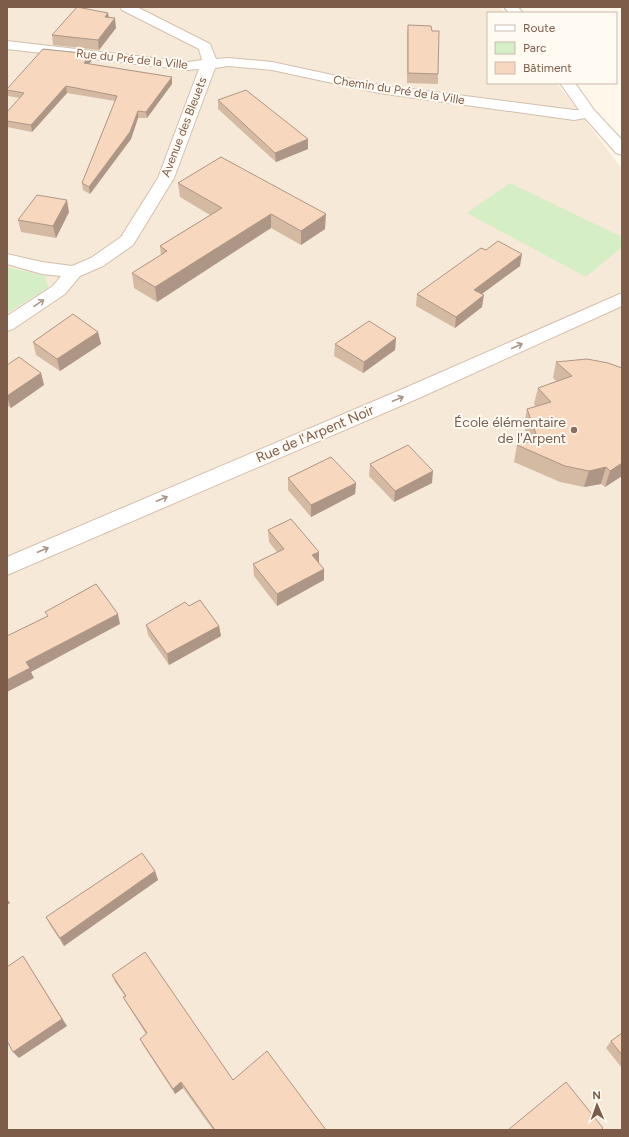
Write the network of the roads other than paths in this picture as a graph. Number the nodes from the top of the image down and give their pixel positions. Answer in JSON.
{"nodes":[{"id":1,"x":127,"y":7,"type":"edge"},
{"id":2,"x":7,"y":45,"type":"edge"},
{"id":3,"x":210,"y":63,"type":"junction"},
{"id":4,"x":568,"y":84,"type":"edge"},
{"id":5,"x":590,"y":113,"type":"junction"},
{"id":6,"x":622,"y":150,"type":"edge"},
{"id":7,"x":7,"y":259,"type":"edge"},
{"id":8,"x":74,"y":272,"type":"junction"},
{"id":9,"x":622,"y":299,"type":"edge"},
{"id":10,"x":7,"y":325,"type":"edge"},
{"id":11,"x":7,"y":566,"type":"edge"}],
"edges":[{"from":1,"to":3,"type":"street"},
{"from":2,"to":3,"type":"street","name":"Rue du Pré de la Ville"},
{"from":3,"to":5,"type":"street","name":"Chemin du Pré de la Ville"},
{"from":3,"to":8,"type":"street","name":"Avenue des Bleuets"},
{"from":4,"to":5,"type":"street"},
{"from":5,"to":6,"type":"street"},
{"from":7,"to":8,"type":"street"},
{"from":10,"to":8,"type":"street","name":"Avenue des Bleuets","one_way":true},
{"from":11,"to":9,"type":"street","name":"Rue de l'Arpent Noir","one_way":true}]}
